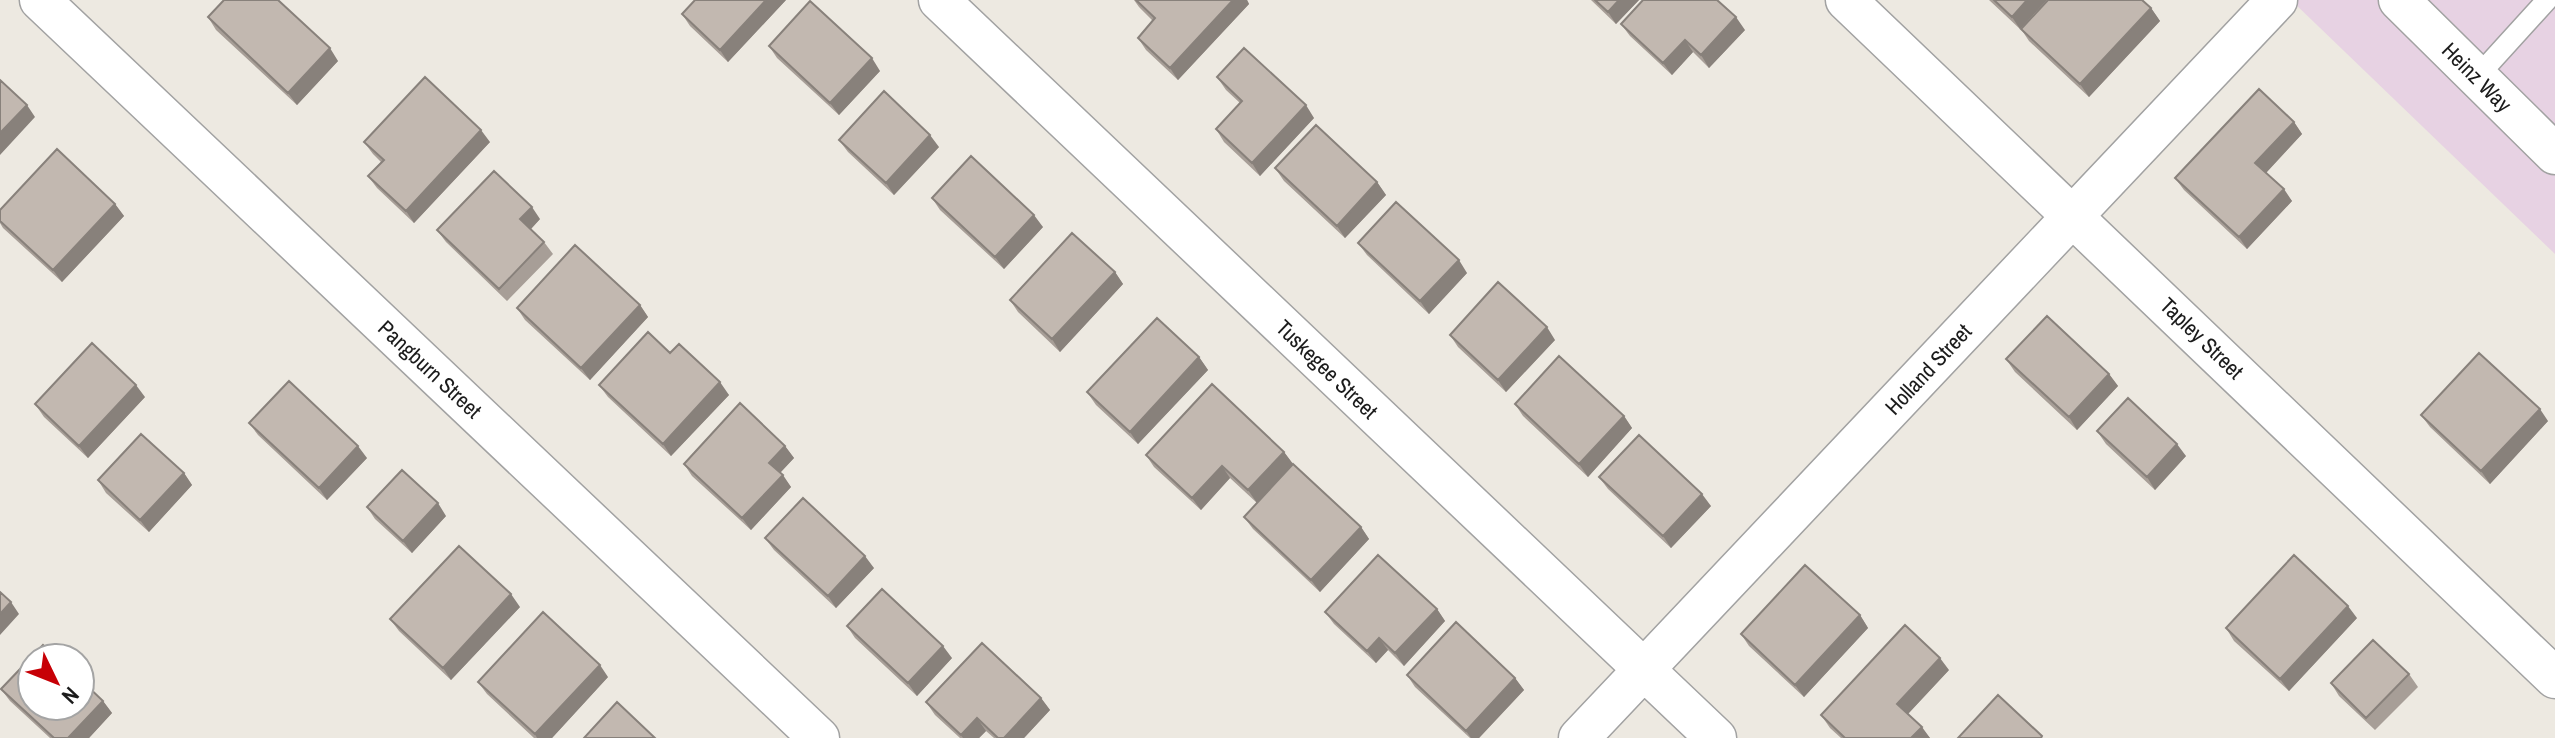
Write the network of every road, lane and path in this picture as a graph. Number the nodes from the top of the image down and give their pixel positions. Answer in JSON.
{"nodes":[{"id":1,"x":40,"y":0,"type":"edge"},
{"id":2,"x":939,"y":0,"type":"edge"},
{"id":3,"x":1846,"y":0,"type":"edge"},
{"id":4,"x":2277,"y":0,"type":"edge"},
{"id":5,"x":2399,"y":0,"type":"edge"},
{"id":6,"x":2547,"y":0,"type":"edge"},
{"id":7,"x":2477,"y":77,"type":"junction"},
{"id":8,"x":2555,"y":154,"type":"edge"},
{"id":9,"x":2074,"y":215,"type":"junction"},
{"id":10,"x":1643,"y":670,"type":"junction"},
{"id":11,"x":2555,"y":678,"type":"edge"},
{"id":12,"x":819,"y":738,"type":"edge"},
{"id":13,"x":1579,"y":738,"type":"edge"},
{"id":14,"x":1716,"y":738,"type":"edge"}],
"edges":[{"from":1,"to":12,"type":"street","name":"Pangburn Street"},
{"from":2,"to":10,"type":"street","name":"Tuskegee Street"},
{"from":3,"to":9,"type":"street","name":"Tapley Street"},
{"from":4,"to":9,"type":"street","name":"Holland Street"},
{"from":5,"to":7,"type":"street","name":"Heinz Way"},
{"from":6,"to":7,"type":"lane"},
{"from":7,"to":8,"type":"street","name":"Heinz Way"},
{"from":9,"to":10,"type":"street","name":"Holland Street"},
{"from":9,"to":11,"type":"street","name":"Tapley Street"},
{"from":10,"to":13,"type":"street","name":"Holland Street"},
{"from":10,"to":14,"type":"street","name":"Tuskegee Street"}]}
